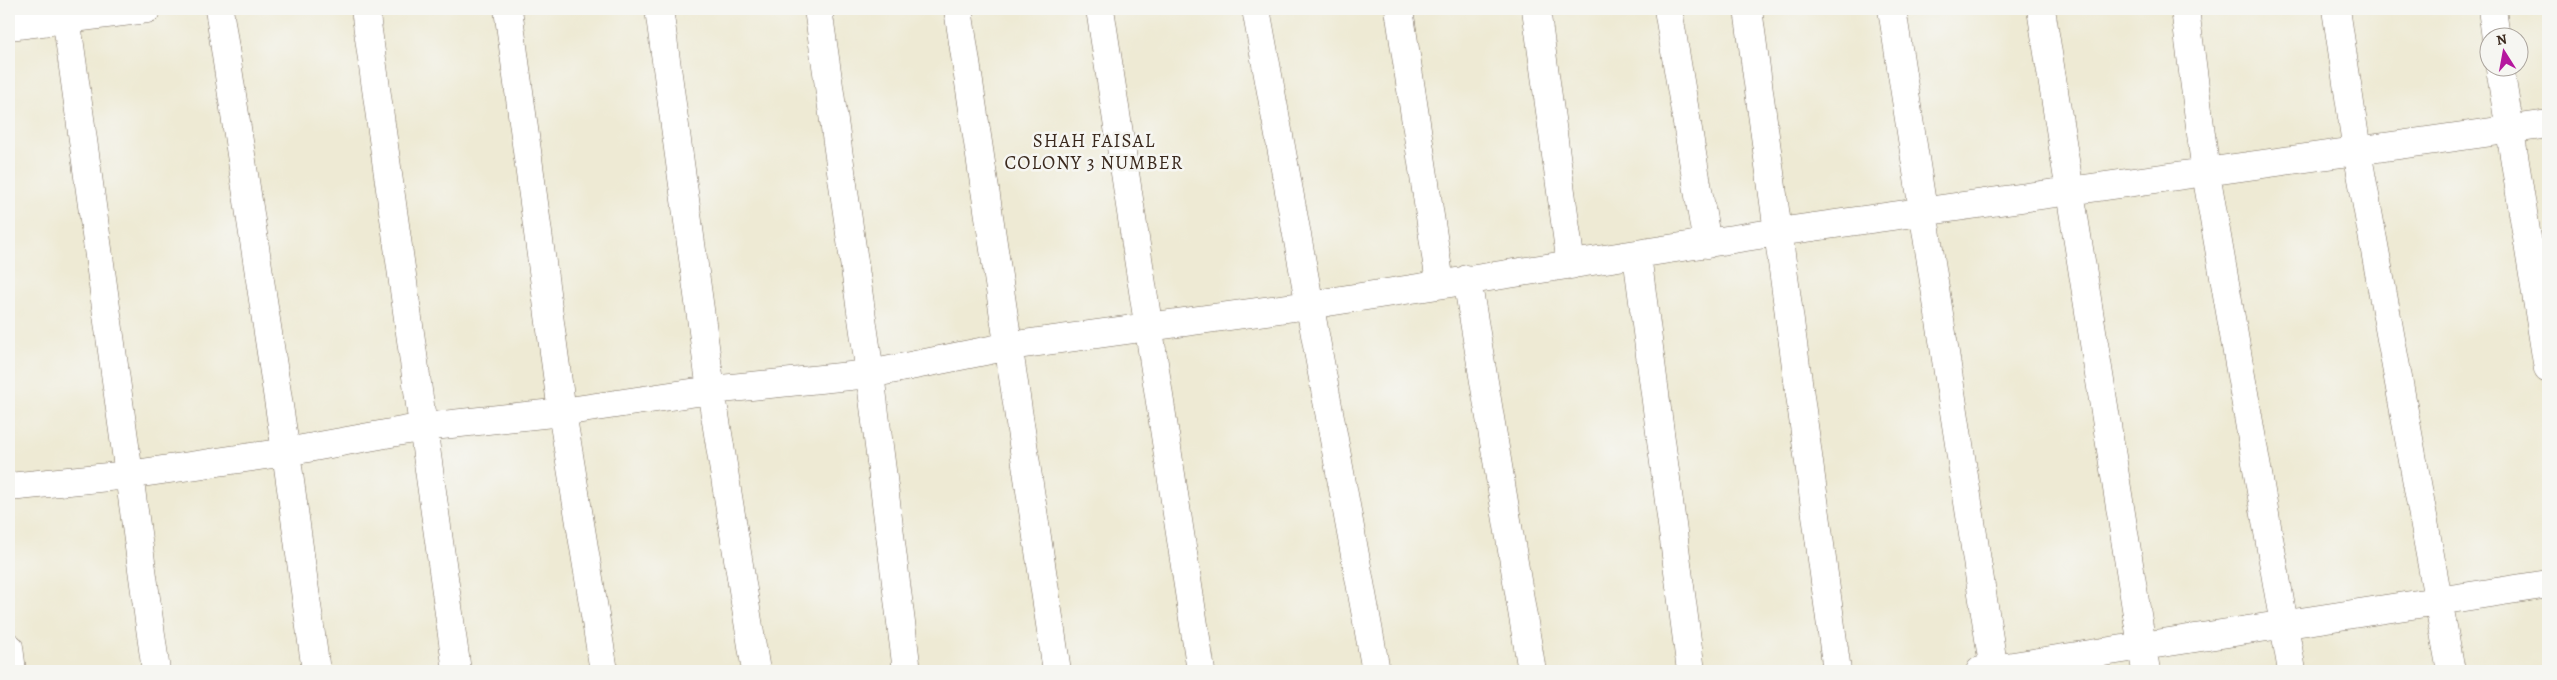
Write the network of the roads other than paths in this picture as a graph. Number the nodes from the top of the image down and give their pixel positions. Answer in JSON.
{"nodes":[{"id":1,"x":147,"y":9,"type":"edge"},
{"id":2,"x":219,"y":9,"type":"edge"},
{"id":3,"x":365,"y":9,"type":"edge"},
{"id":4,"x":508,"y":9,"type":"edge"},
{"id":5,"x":659,"y":9,"type":"edge"},
{"id":6,"x":818,"y":9,"type":"edge"},
{"id":7,"x":958,"y":9,"type":"edge"},
{"id":8,"x":1100,"y":9,"type":"edge"},
{"id":9,"x":1256,"y":9,"type":"edge"},
{"id":10,"x":1399,"y":9,"type":"edge"},
{"id":11,"x":1536,"y":9,"type":"edge"},
{"id":12,"x":1668,"y":9,"type":"edge"},
{"id":13,"x":1748,"y":9,"type":"edge"},
{"id":14,"x":1892,"y":9,"type":"edge"},
{"id":15,"x":2041,"y":9,"type":"edge"},
{"id":16,"x":2184,"y":9,"type":"edge"},
{"id":17,"x":2336,"y":9,"type":"edge"},
{"id":18,"x":2492,"y":9,"type":"edge"},
{"id":19,"x":65,"y":13,"type":"edge"},
{"id":20,"x":9,"y":26,"type":"edge"},
{"id":21,"x":2495,"y":28,"type":"edge"},
{"id":22,"x":2501,"y":78,"type":"edge"},
{"id":23,"x":2548,"y":124,"type":"edge"},
{"id":24,"x":2509,"y":130,"type":"junction"},
{"id":25,"x":2357,"y":152,"type":"junction"},
{"id":26,"x":2206,"y":173,"type":"junction"},
{"id":27,"x":2068,"y":192,"type":"junction"},
{"id":28,"x":1922,"y":214,"type":"junction"},
{"id":29,"x":1778,"y":232,"type":"junction"},
{"id":30,"x":1707,"y":244,"type":"junction"},
{"id":31,"x":1637,"y":255,"type":"junction"},
{"id":32,"x":1571,"y":265,"type":"junction"},
{"id":33,"x":1467,"y":279,"type":"junction"},
{"id":34,"x":1440,"y":283,"type":"junction"},
{"id":35,"x":1309,"y":305,"type":"junction"},
{"id":36,"x":1148,"y":326,"type":"junction"},
{"id":37,"x":1010,"y":346,"type":"junction"},
{"id":38,"x":2548,"y":369,"type":"edge"},
{"id":39,"x":870,"y":374,"type":"junction"},
{"id":40,"x":711,"y":390,"type":"junction"},
{"id":41,"x":562,"y":412,"type":"junction"},
{"id":42,"x":424,"y":427,"type":"junction"},
{"id":43,"x":286,"y":452,"type":"junction"},
{"id":44,"x":128,"y":475,"type":"junction"},
{"id":45,"x":9,"y":487,"type":"edge"},
{"id":46,"x":2548,"y":584,"type":"edge"},
{"id":47,"x":2439,"y":601,"type":"junction"},
{"id":48,"x":2283,"y":624,"type":"junction"},
{"id":49,"x":9,"y":647,"type":"edge"},
{"id":50,"x":2144,"y":658,"type":"edge"},
{"id":51,"x":12,"y":671,"type":"edge"},
{"id":52,"x":156,"y":671,"type":"edge"},
{"id":53,"x":316,"y":671,"type":"edge"},
{"id":54,"x":457,"y":671,"type":"edge"},
{"id":55,"x":604,"y":671,"type":"edge"},
{"id":56,"x":756,"y":671,"type":"edge"},
{"id":57,"x":908,"y":671,"type":"edge"},
{"id":58,"x":1057,"y":671,"type":"edge"},
{"id":59,"x":1202,"y":671,"type":"edge"},
{"id":60,"x":1376,"y":671,"type":"edge"},
{"id":61,"x":1532,"y":671,"type":"edge"},
{"id":62,"x":1691,"y":671,"type":"edge"},
{"id":63,"x":1836,"y":671,"type":"edge"},
{"id":64,"x":1989,"y":671,"type":"edge"},
{"id":65,"x":2292,"y":671,"type":"edge"},
{"id":66,"x":2452,"y":671,"type":"edge"}],
"edges":[{"from":1,"to":19,"type":"street"},
{"from":2,"to":43,"type":"street"},
{"from":3,"to":42,"type":"street"},
{"from":4,"to":41,"type":"street"},
{"from":5,"to":40,"type":"street"},
{"from":6,"to":39,"type":"street"},
{"from":7,"to":37,"type":"street"},
{"from":8,"to":36,"type":"street"},
{"from":9,"to":35,"type":"street"},
{"from":10,"to":34,"type":"street"},
{"from":11,"to":32,"type":"street"},
{"from":12,"to":30,"type":"street"},
{"from":13,"to":29,"type":"street"},
{"from":14,"to":28,"type":"street"},
{"from":15,"to":27,"type":"street"},
{"from":16,"to":26,"type":"street"},
{"from":17,"to":25,"type":"street"},
{"from":18,"to":21,"type":"street"},
{"from":19,"to":20,"type":"street"},
{"from":19,"to":44,"type":"street"},
{"from":22,"to":24,"type":"street"},
{"from":23,"to":24,"type":"street"},
{"from":24,"to":25,"type":"street"},
{"from":24,"to":38,"type":"street"},
{"from":25,"to":26,"type":"street"},
{"from":25,"to":47,"type":"street"},
{"from":26,"to":27,"type":"street"},
{"from":26,"to":48,"type":"street"},
{"from":27,"to":28,"type":"street"},
{"from":27,"to":50,"type":"street"},
{"from":28,"to":29,"type":"street"},
{"from":28,"to":64,"type":"street"},
{"from":29,"to":30,"type":"street"},
{"from":29,"to":63,"type":"street"},
{"from":30,"to":31,"type":"street"},
{"from":31,"to":32,"type":"street"},
{"from":31,"to":62,"type":"street"},
{"from":32,"to":33,"type":"street"},
{"from":33,"to":34,"type":"street"},
{"from":33,"to":61,"type":"street"},
{"from":34,"to":35,"type":"street"},
{"from":35,"to":36,"type":"street"},
{"from":35,"to":60,"type":"street"},
{"from":36,"to":37,"type":"street"},
{"from":36,"to":59,"type":"street"},
{"from":37,"to":39,"type":"street"},
{"from":37,"to":58,"type":"street"},
{"from":39,"to":40,"type":"street"},
{"from":39,"to":57,"type":"street"},
{"from":40,"to":41,"type":"street"},
{"from":40,"to":56,"type":"street"},
{"from":41,"to":42,"type":"street"},
{"from":41,"to":55,"type":"street"},
{"from":42,"to":43,"type":"street"},
{"from":42,"to":54,"type":"street"},
{"from":43,"to":44,"type":"street"},
{"from":43,"to":53,"type":"street"},
{"from":44,"to":45,"type":"street"},
{"from":44,"to":52,"type":"street"},
{"from":46,"to":47,"type":"street"},
{"from":47,"to":48,"type":"street"},
{"from":47,"to":66,"type":"street"},
{"from":48,"to":50,"type":"street"},
{"from":48,"to":65,"type":"street"},
{"from":49,"to":51,"type":"street"},
{"from":50,"to":64,"type":"street"}]}
